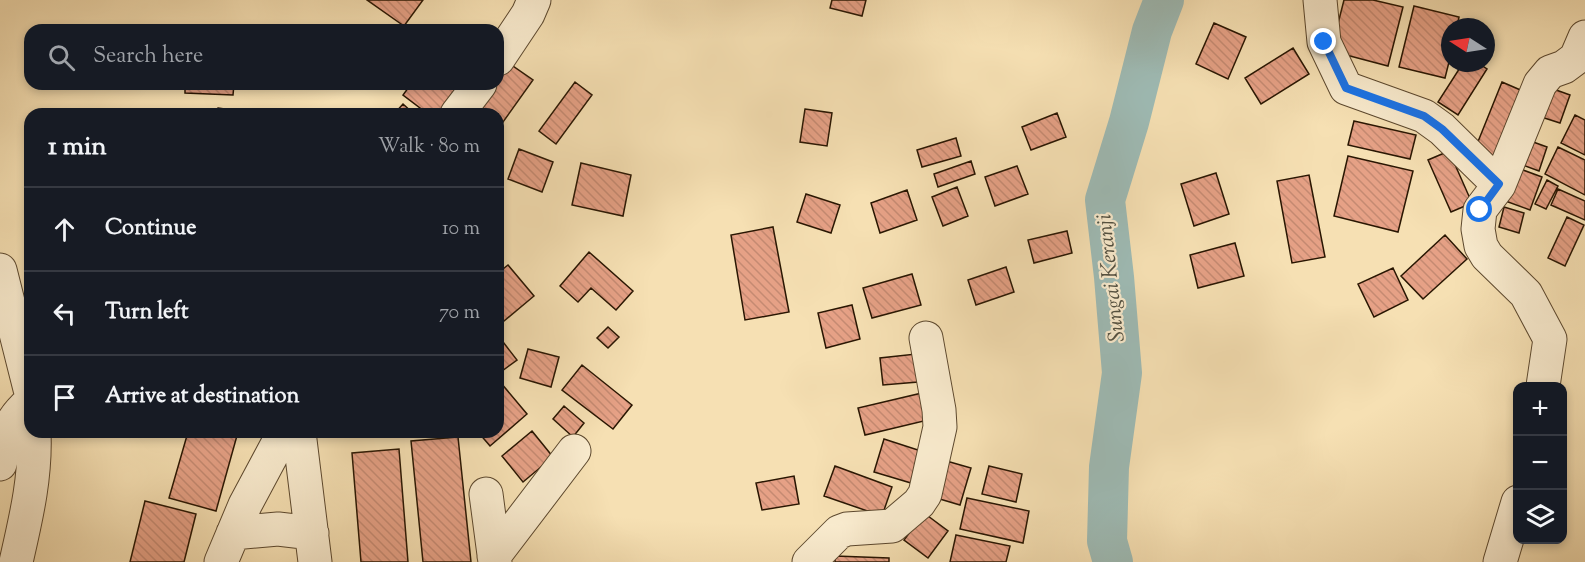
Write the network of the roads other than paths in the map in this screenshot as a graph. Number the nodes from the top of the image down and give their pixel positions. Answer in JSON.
{"nodes":[{"id":1,"x":534,"y":0,"type":"edge"},
{"id":2,"x":1320,"y":0,"type":"edge"},
{"id":3,"x":1585,"y":37,"type":"edge"},
{"id":4,"x":504,"y":50,"type":"edge"},
{"id":5,"x":475,"y":90,"type":"edge"},
{"id":6,"x":462,"y":108,"type":"edge"},
{"id":7,"x":1499,"y":184,"type":"junction"},
{"id":8,"x":0,"y":270,"type":"edge"},
{"id":9,"x":926,"y":338,"type":"dead end"},
{"id":10,"x":24,"y":365,"type":"edge"},
{"id":11,"x":1544,"y":382,"type":"edge"},
{"id":12,"x":24,"y":408,"type":"edge"},
{"id":13,"x":34,"y":438,"type":"edge"},
{"id":14,"x":281,"y":438,"type":"edge"},
{"id":15,"x":300,"y":438,"type":"edge"},
{"id":16,"x":574,"y":451,"type":"dead end"},
{"id":17,"x":0,"y":464,"type":"edge"},
{"id":18,"x":486,"y":494,"type":"dead end"},
{"id":19,"x":1513,"y":519,"type":"edge"},
{"id":20,"x":313,"y":547,"type":"edge"},
{"id":21,"x":227,"y":548,"type":"edge"},
{"id":22,"x":494,"y":559,"type":"edge"},
{"id":23,"x":16,"y":562,"type":"edge"},
{"id":24,"x":809,"y":562,"type":"edge"},
{"id":25,"x":1500,"y":562,"type":"edge"}],
"edges":[{"from":1,"to":4,"type":"street"},
{"from":2,"to":7,"type":"street"},
{"from":3,"to":7,"type":"street"},
{"from":5,"to":6,"type":"street"},
{"from":7,"to":11,"type":"street"},
{"from":8,"to":10,"type":"street"},
{"from":9,"to":24,"type":"street"},
{"from":12,"to":17,"type":"street"},
{"from":13,"to":23,"type":"street"},
{"from":14,"to":21,"type":"street"},
{"from":15,"to":20,"type":"street"},
{"from":16,"to":22,"type":"street"},
{"from":18,"to":22,"type":"street"},
{"from":19,"to":25,"type":"street"},
{"from":20,"to":21,"type":"street"}]}
